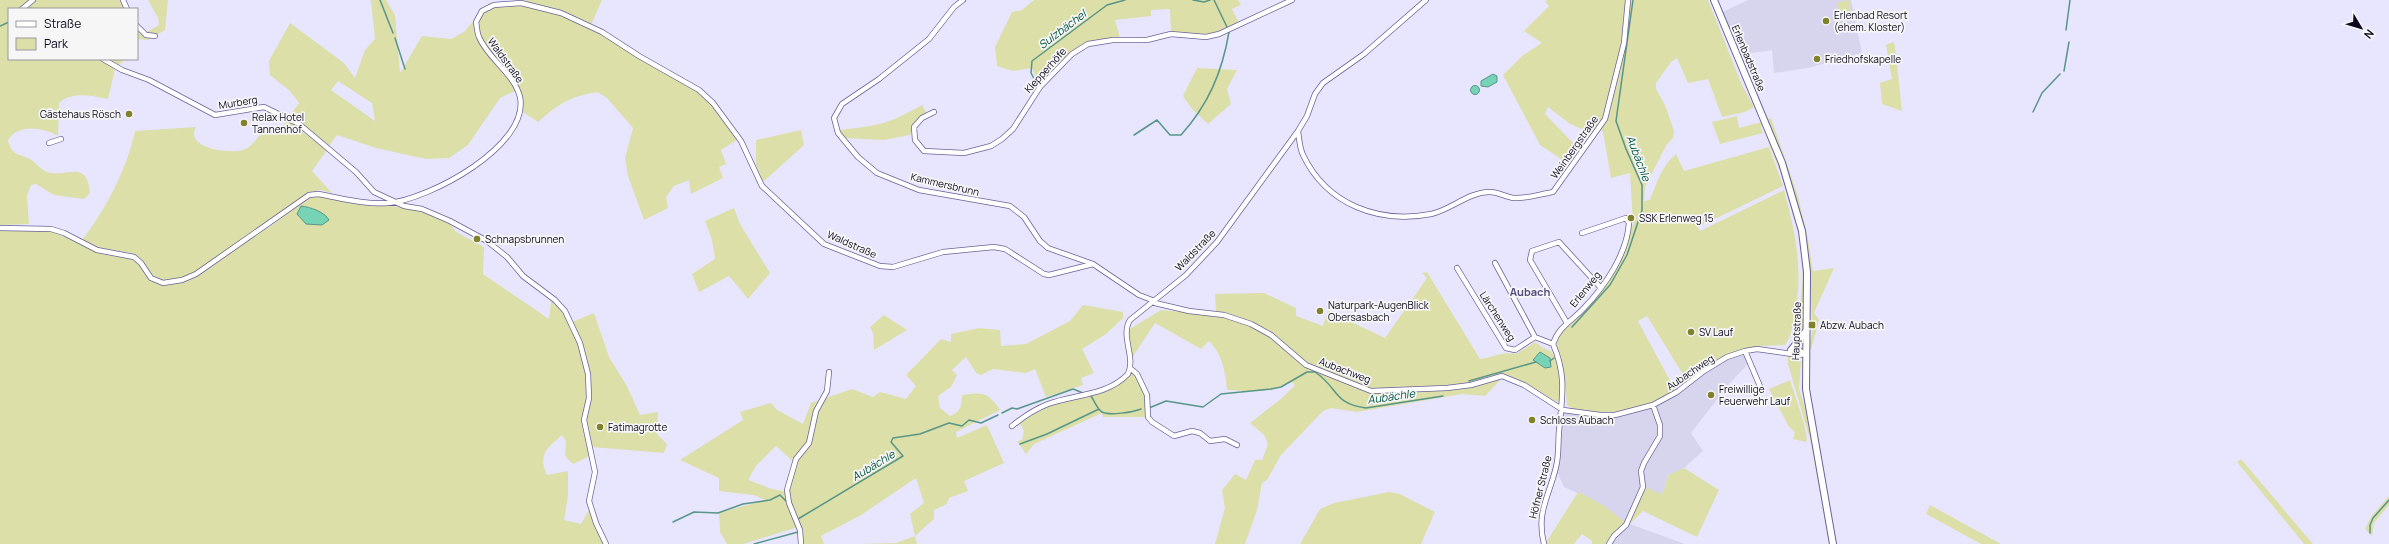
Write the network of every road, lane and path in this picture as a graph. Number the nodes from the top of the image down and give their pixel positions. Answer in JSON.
{"nodes":[{"id":1,"x":33,"y":0,"type":"edge"},
{"id":2,"x":963,"y":0,"type":"edge"},
{"id":3,"x":1292,"y":0,"type":"edge"},
{"id":4,"x":1426,"y":0,"type":"edge"},
{"id":5,"x":1628,"y":0,"type":"edge"},
{"id":6,"x":1714,"y":0,"type":"edge"},
{"id":7,"x":23,"y":8,"type":"edge"},
{"id":8,"x":138,"y":27,"type":"edge"},
{"id":9,"x":154,"y":36,"type":"dead end"},
{"id":10,"x":105,"y":60,"type":"edge"},
{"id":11,"x":934,"y":112,"type":"dead end"},
{"id":12,"x":1767,"y":123,"type":"joint"},
{"id":13,"x":1298,"y":131,"type":"junction"},
{"id":14,"x":61,"y":140,"type":"dead end"},
{"id":15,"x":49,"y":143,"type":"dead end"},
{"id":16,"x":395,"y":202,"type":"junction"},
{"id":17,"x":0,"y":228,"type":"edge"},
{"id":18,"x":1582,"y":233,"type":"dead end"},
{"id":19,"x":1495,"y":263,"type":"dead end"},
{"id":20,"x":1093,"y":264,"type":"junction"},
{"id":21,"x":1457,"y":268,"type":"dead end"},
{"id":22,"x":1600,"y":287,"type":"junction"},
{"id":23,"x":1154,"y":302,"type":"junction"},
{"id":24,"x":1567,"y":323,"type":"junction"},
{"id":25,"x":1806,"y":330,"type":"junction"},
{"id":26,"x":1535,"y":337,"type":"junction"},
{"id":27,"x":1553,"y":344,"type":"junction"},
{"id":28,"x":1792,"y":349,"type":"junction"},
{"id":29,"x":1784,"y":351,"type":"junction"},
{"id":30,"x":1745,"y":352,"type":"junction"},
{"id":31,"x":1805,"y":354,"type":"junction"},
{"id":32,"x":1131,"y":369,"type":"junction"},
{"id":33,"x":829,"y":372,"type":"dead end"},
{"id":34,"x":1762,"y":391,"type":"dead end"},
{"id":35,"x":1653,"y":405,"type":"junction"},
{"id":36,"x":1563,"y":410,"type":"junction"},
{"id":37,"x":1012,"y":426,"type":"dead end"},
{"id":38,"x":1237,"y":445,"type":"dead end"},
{"id":39,"x":606,"y":544,"type":"edge"},
{"id":40,"x":801,"y":544,"type":"edge"},
{"id":41,"x":1544,"y":544,"type":"edge"},
{"id":42,"x":1609,"y":544,"type":"edge"},
{"id":43,"x":1834,"y":544,"type":"edge"}],
"edges":[{"from":1,"to":7,"type":"street"},
{"from":2,"to":20,"type":"street","name":"Kammersbrunn"},
{"from":3,"to":11,"type":"street","name":"Klepperhöfe"},
{"from":4,"to":13,"type":"street","name":"Waldstraße"},
{"from":5,"to":13,"type":"street","name":"Weinbergstraße"},
{"from":6,"to":12,"type":"main road","name":"Erlenbadstraße"},
{"from":8,"to":9,"type":"street"},
{"from":10,"to":16,"type":"street","name":"Murberg"},
{"from":12,"to":25,"type":"main road","name":"Hauptstraße"},
{"from":13,"to":23,"type":"street","name":"Waldstraße"},
{"from":14,"to":15,"type":"street"},
{"from":16,"to":17,"type":"street","name":"Waldstraße"},
{"from":16,"to":20,"type":"street","name":"Waldstraße"},
{"from":16,"to":39,"type":"street","name":"Murberg"},
{"from":18,"to":22,"type":"street","name":"Erlenweg"},
{"from":19,"to":26,"type":"street"},
{"from":20,"to":23,"type":"street"},
{"from":21,"to":26,"type":"street","name":"Lärchenweg"},
{"from":22,"to":24,"type":"street","name":"Erlenweg"},
{"from":22,"to":24,"type":"street"},
{"from":23,"to":32,"type":"street","name":"Waldstraße"},
{"from":23,"to":36,"type":"street","name":"Aubachweg"},
{"from":24,"to":27,"type":"street","name":"Erlenweg"},
{"from":25,"to":28,"type":"main road"},
{"from":25,"to":31,"type":"main road","name":"Hauptstraße"},
{"from":26,"to":27,"type":"street"},
{"from":27,"to":36,"type":"street"},
{"from":28,"to":29,"type":"street","name":"Aubachweg"},
{"from":28,"to":31,"type":"street"},
{"from":29,"to":30,"type":"street","name":"Aubachweg"},
{"from":29,"to":31,"type":"street","name":"Aubachweg"},
{"from":30,"to":34,"type":"street"},
{"from":30,"to":35,"type":"street","name":"Aubachweg"},
{"from":31,"to":43,"type":"main road","name":"Hauptstraße"},
{"from":32,"to":37,"type":"street"},
{"from":32,"to":38,"type":"street"},
{"from":33,"to":40,"type":"street"},
{"from":35,"to":36,"type":"street","name":"Aubachweg"},
{"from":35,"to":42,"type":"street"},
{"from":36,"to":41,"type":"street","name":"Höfner Straße"}]}
